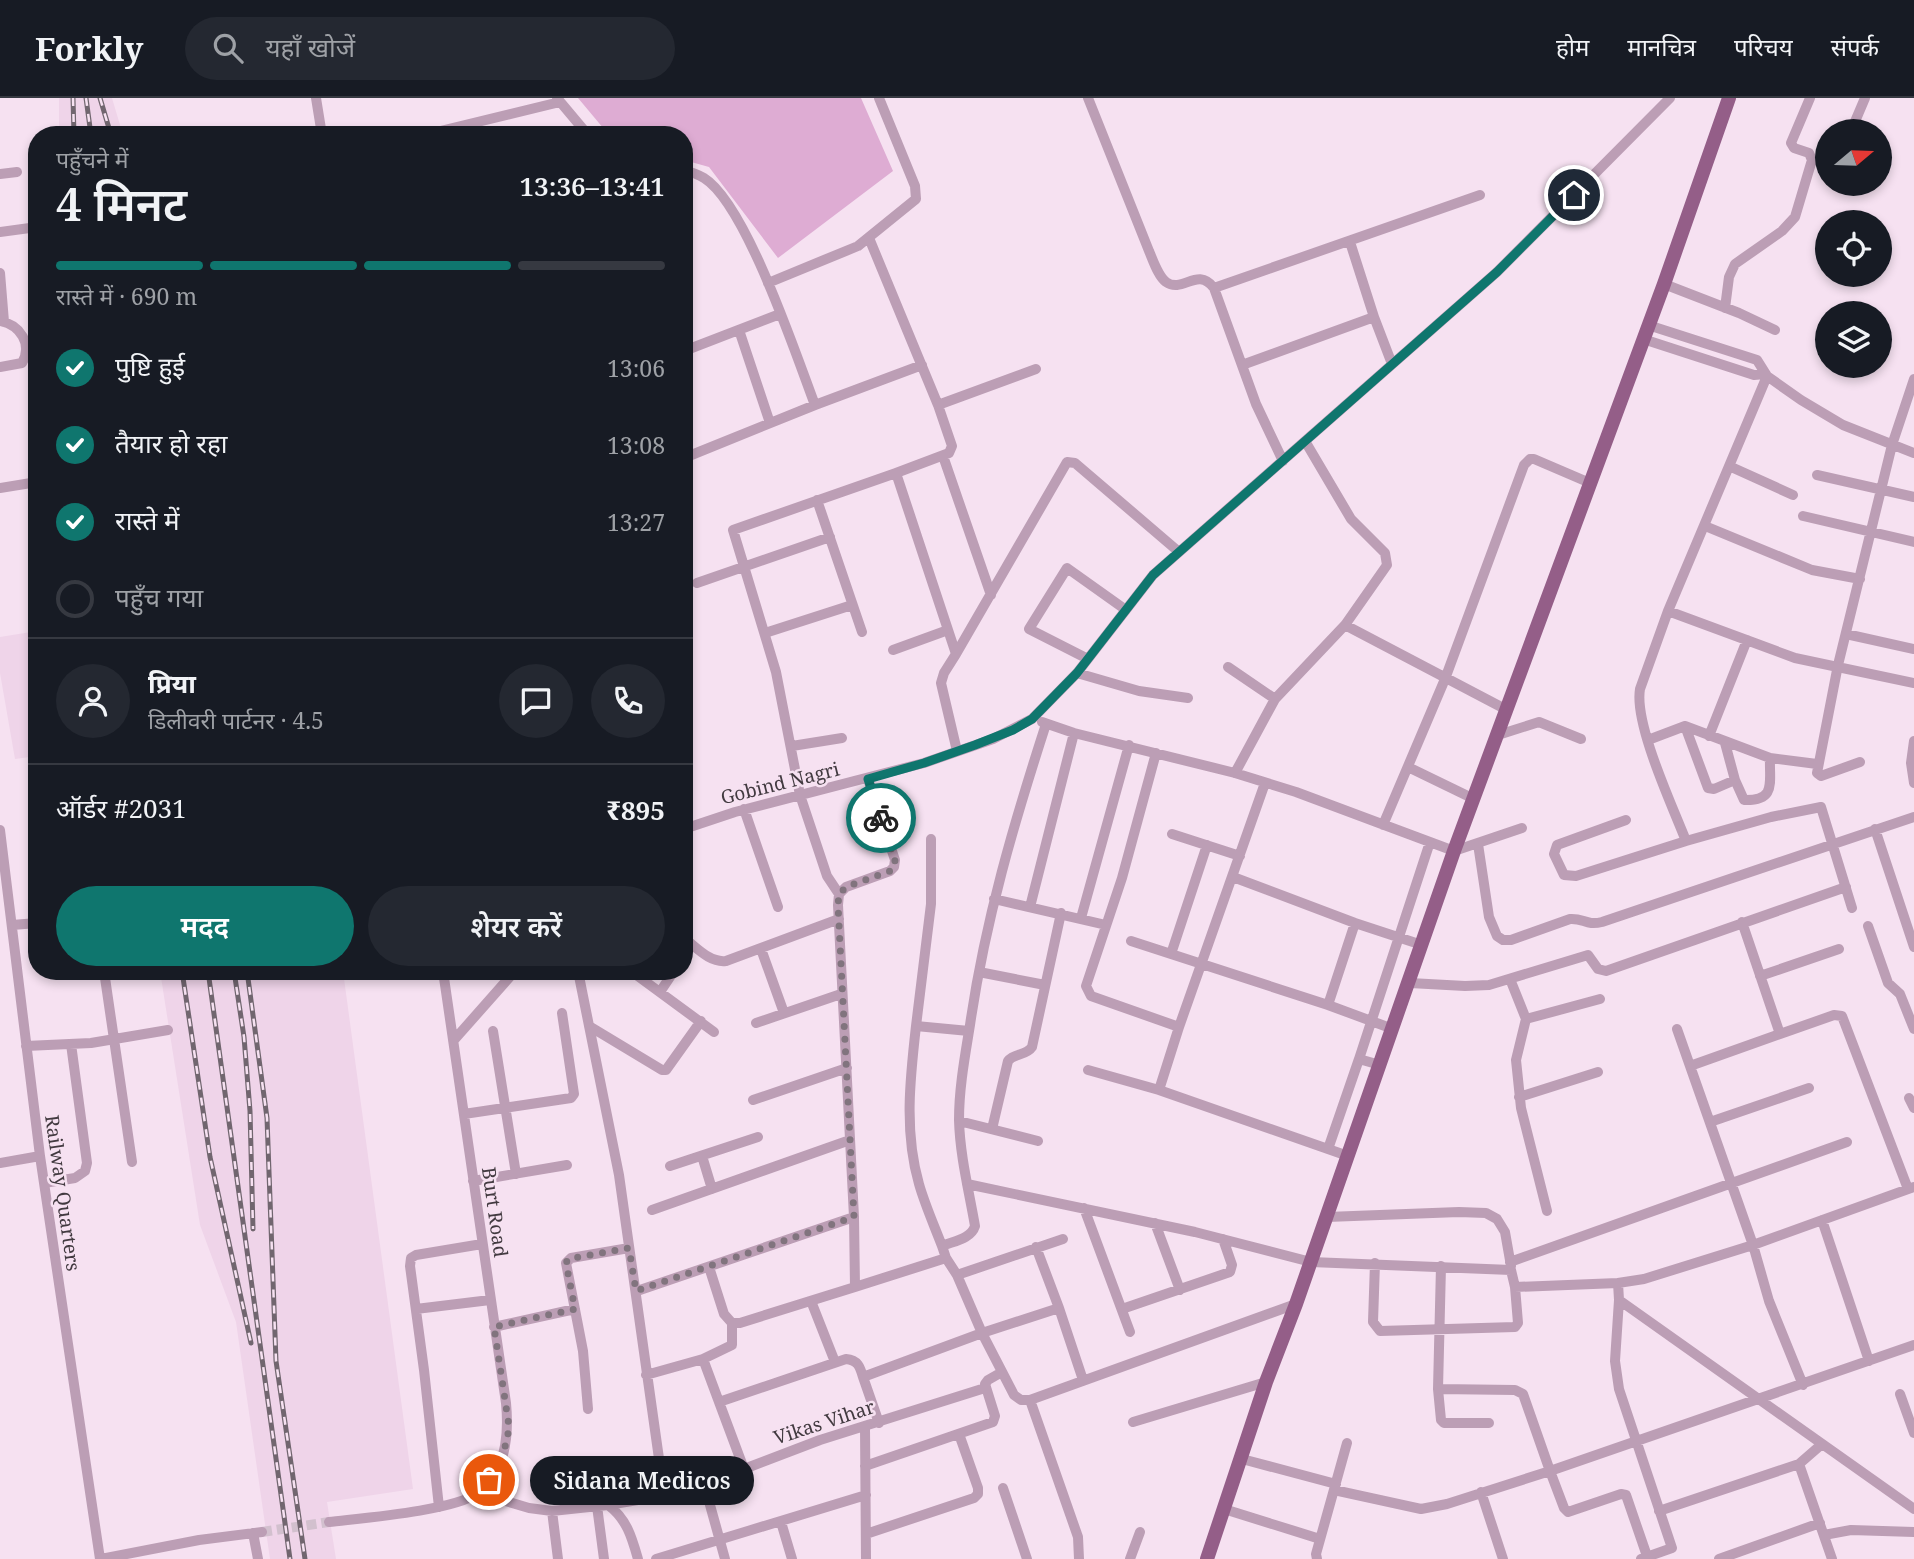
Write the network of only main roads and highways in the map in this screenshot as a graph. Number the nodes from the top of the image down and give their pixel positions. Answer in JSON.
{"nodes":[{"id":1,"x":1728,"y":98,"type":"edge"},
{"id":2,"x":1207,"y":1559,"type":"edge"}],
"edges":[{"from":1,"to":2,"type":"main road"}]}
